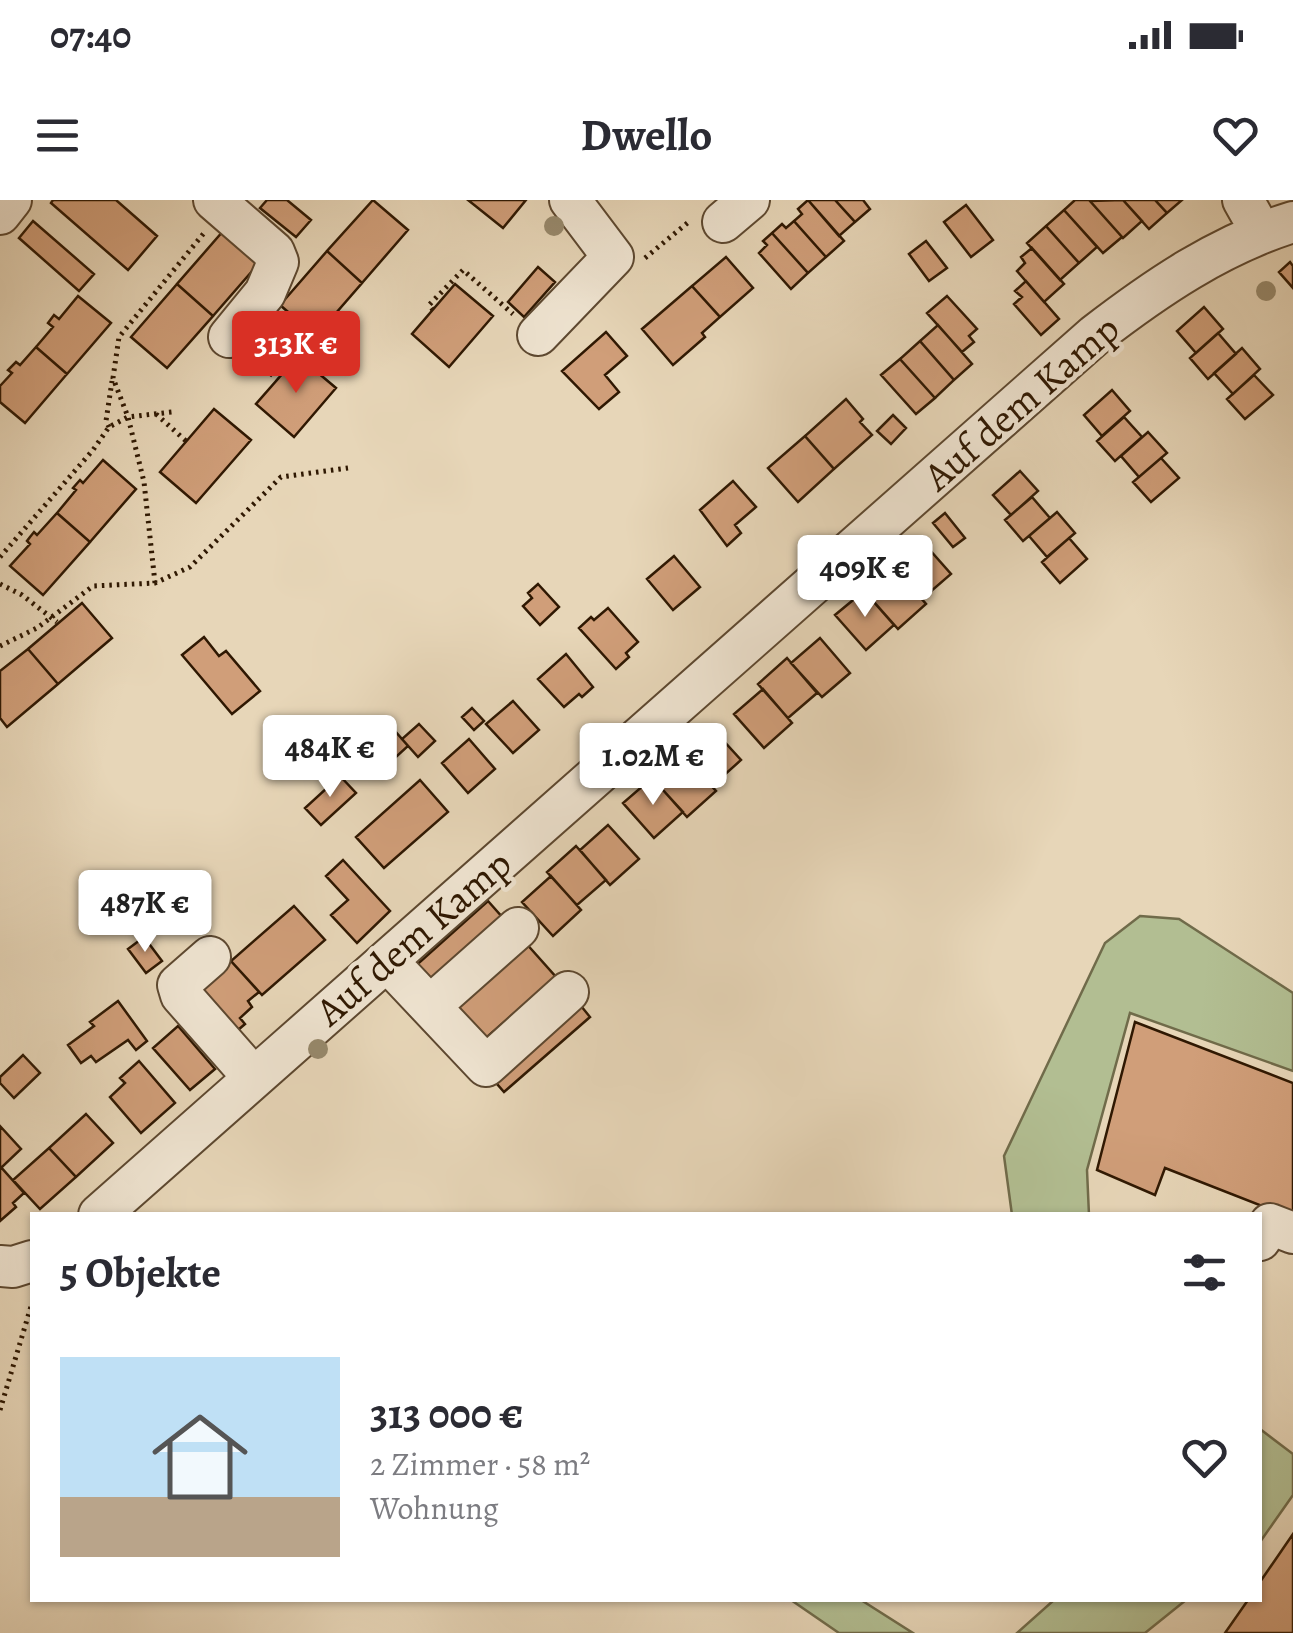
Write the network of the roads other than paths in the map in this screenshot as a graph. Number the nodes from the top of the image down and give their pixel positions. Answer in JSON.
{"nodes":[{"id":1,"x":11,"y":200,"type":"edge"},
{"id":2,"x":570,"y":200,"type":"edge"},
{"id":3,"x":219,"y":204,"type":"edge"},
{"id":4,"x":0,"y":214,"type":"edge"},
{"id":5,"x":1266,"y":218,"type":"edge"},
{"id":6,"x":538,"y":335,"type":"road end"},
{"id":7,"x":229,"y":336,"type":"dead end"},
{"id":8,"x":518,"y":928,"type":"dead end"},
{"id":9,"x":210,"y":957,"type":"dead end"},
{"id":10,"x":387,"y":961,"type":"junction"},
{"id":11,"x":568,"y":992,"type":"dead end"},
{"id":12,"x":430,"y":1006,"type":"junction"},
{"id":13,"x":254,"y":1078,"type":"junction"},
{"id":14,"x":102,"y":1212,"type":"edge"},
{"id":15,"x":1293,"y":1233,"type":"edge"},
{"id":16,"x":1262,"y":1237,"type":"edge"},
{"id":17,"x":30,"y":1262,"type":"edge"},
{"id":18,"x":0,"y":1266,"type":"edge"}],
"edges":[{"from":1,"to":4,"type":"street"},
{"from":2,"to":6,"type":"street"},
{"from":3,"to":7,"type":"street"},
{"from":5,"to":10,"type":"street","name":"Auf dem Kamp"},
{"from":8,"to":12,"type":"street"},
{"from":9,"to":13,"type":"street"},
{"from":10,"to":12,"type":"street"},
{"from":10,"to":13,"type":"street","name":"Auf dem Kamp"},
{"from":11,"to":12,"type":"street"},
{"from":13,"to":14,"type":"street","name":"Auf dem Kamp"},
{"from":15,"to":16,"type":"street"},
{"from":17,"to":18,"type":"street"}]}
